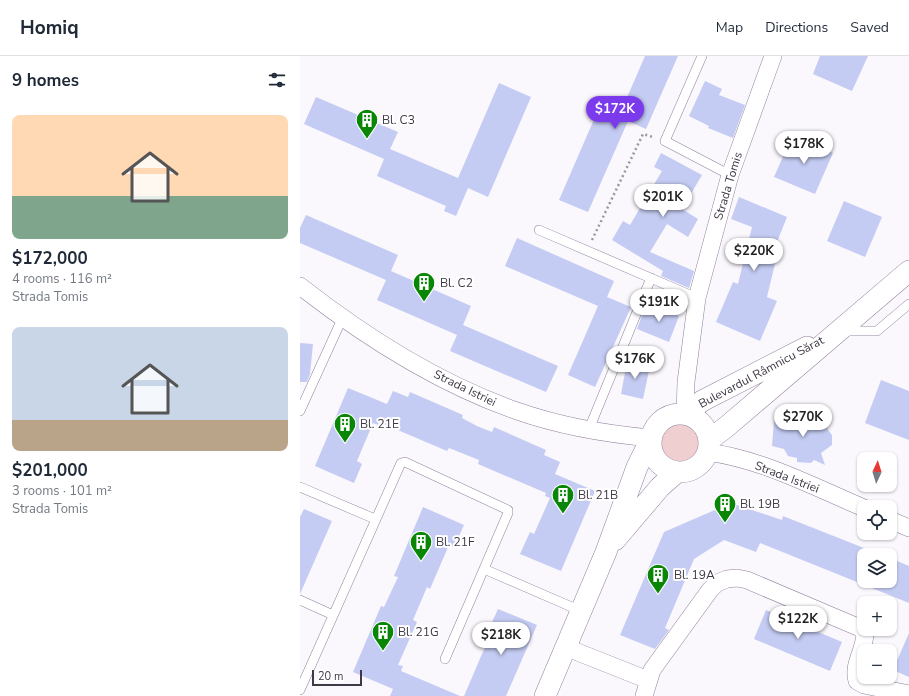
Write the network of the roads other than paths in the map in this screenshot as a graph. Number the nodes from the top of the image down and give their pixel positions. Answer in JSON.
{"nodes":[{"id":1,"x":702,"y":56,"type":"edge"},
{"id":2,"x":773,"y":56,"type":"edge"},
{"id":3,"x":730,"y":175,"type":"junction"},
{"id":4,"x":539,"y":230,"type":"dead end"},
{"id":5,"x":909,"y":271,"type":"edge"},
{"id":6,"x":650,"y":278,"type":"junction"},
{"id":7,"x":300,"y":286,"type":"edge"},
{"id":8,"x":697,"y":298,"type":"junction"},
{"id":9,"x":909,"y":304,"type":"edge"},
{"id":10,"x":342,"y":319,"type":"junction"},
{"id":11,"x":838,"y":331,"type":"junction"},
{"id":12,"x":300,"y":411,"type":"edge"},
{"id":13,"x":685,"y":414,"type":"junction"},
{"id":14,"x":589,"y":429,"type":"junction"},
{"id":15,"x":650,"y":439,"type":"junction"},
{"id":16,"x":708,"y":446,"type":"junction"},
{"id":17,"x":677,"y":472,"type":"junction"},
{"id":18,"x":300,"y":487,"type":"edge"},
{"id":19,"x":857,"y":505,"type":"edge"},
{"id":20,"x":375,"y":519,"type":"junction"},
{"id":21,"x":897,"y":523,"type":"edge"},
{"id":22,"x":909,"y":528,"type":"edge"},
{"id":23,"x":606,"y":552,"type":"junction"},
{"id":24,"x":484,"y":569,"type":"junction"},
{"id":25,"x":300,"y":600,"type":"edge"},
{"id":26,"x":581,"y":610,"type":"junction"},
{"id":27,"x":333,"y":615,"type":"junction"},
{"id":28,"x":565,"y":647,"type":"junction"},
{"id":29,"x":445,"y":659,"type":"dead end"},
{"id":30,"x":646,"y":688,"type":"edge"},
{"id":31,"x":300,"y":690,"type":"edge"},
{"id":32,"x":909,"y":694,"type":"edge"},
{"id":33,"x":545,"y":696,"type":"edge"}],
"edges":[{"from":1,"to":3,"type":"lane"},
{"from":2,"to":3,"type":"street","name":"Strada Tomis"},
{"from":3,"to":8,"type":"street","name":"Strada Tomis"},
{"from":4,"to":6,"type":"lane"},
{"from":5,"to":11,"type":"street","name":"Bulevardul Râmnicu Sărat"},
{"from":6,"to":8,"type":"lane"},
{"from":6,"to":14,"type":"lane"},
{"from":7,"to":10,"type":"street","name":"Strada Istriei"},
{"from":8,"to":13,"type":"street","name":"Strada Tomis"},
{"from":9,"to":11,"type":"lane"},
{"from":10,"to":12,"type":"lane"},
{"from":10,"to":14,"type":"street","name":"Strada Istriei"},
{"from":11,"to":13,"type":"street","name":"Bulevardul Râmnicu Sărat"},
{"from":11,"to":16,"type":"street","name":"Bulevardul Râmnicu Sărat"},
{"from":13,"to":15,"type":"street"},
{"from":13,"to":16,"type":"street"},
{"from":14,"to":15,"type":"street","name":"Strada Istriei"},
{"from":15,"to":17,"type":"street"},
{"from":15,"to":23,"type":"street"},
{"from":16,"to":17,"type":"street"},
{"from":16,"to":19,"type":"street","name":"Strada Istriei"},
{"from":17,"to":23,"type":"street"},
{"from":18,"to":20,"type":"lane"},
{"from":20,"to":24,"type":"lane"},
{"from":20,"to":27,"type":"lane"},
{"from":21,"to":22,"type":"street"},
{"from":23,"to":26,"type":"street"},
{"from":24,"to":26,"type":"lane"},
{"from":24,"to":29,"type":"lane"},
{"from":25,"to":27,"type":"lane"},
{"from":26,"to":28,"type":"street"},
{"from":27,"to":31,"type":"lane"},
{"from":28,"to":30,"type":"street"},
{"from":28,"to":33,"type":"street"},
{"from":30,"to":32,"type":"street"}]}
